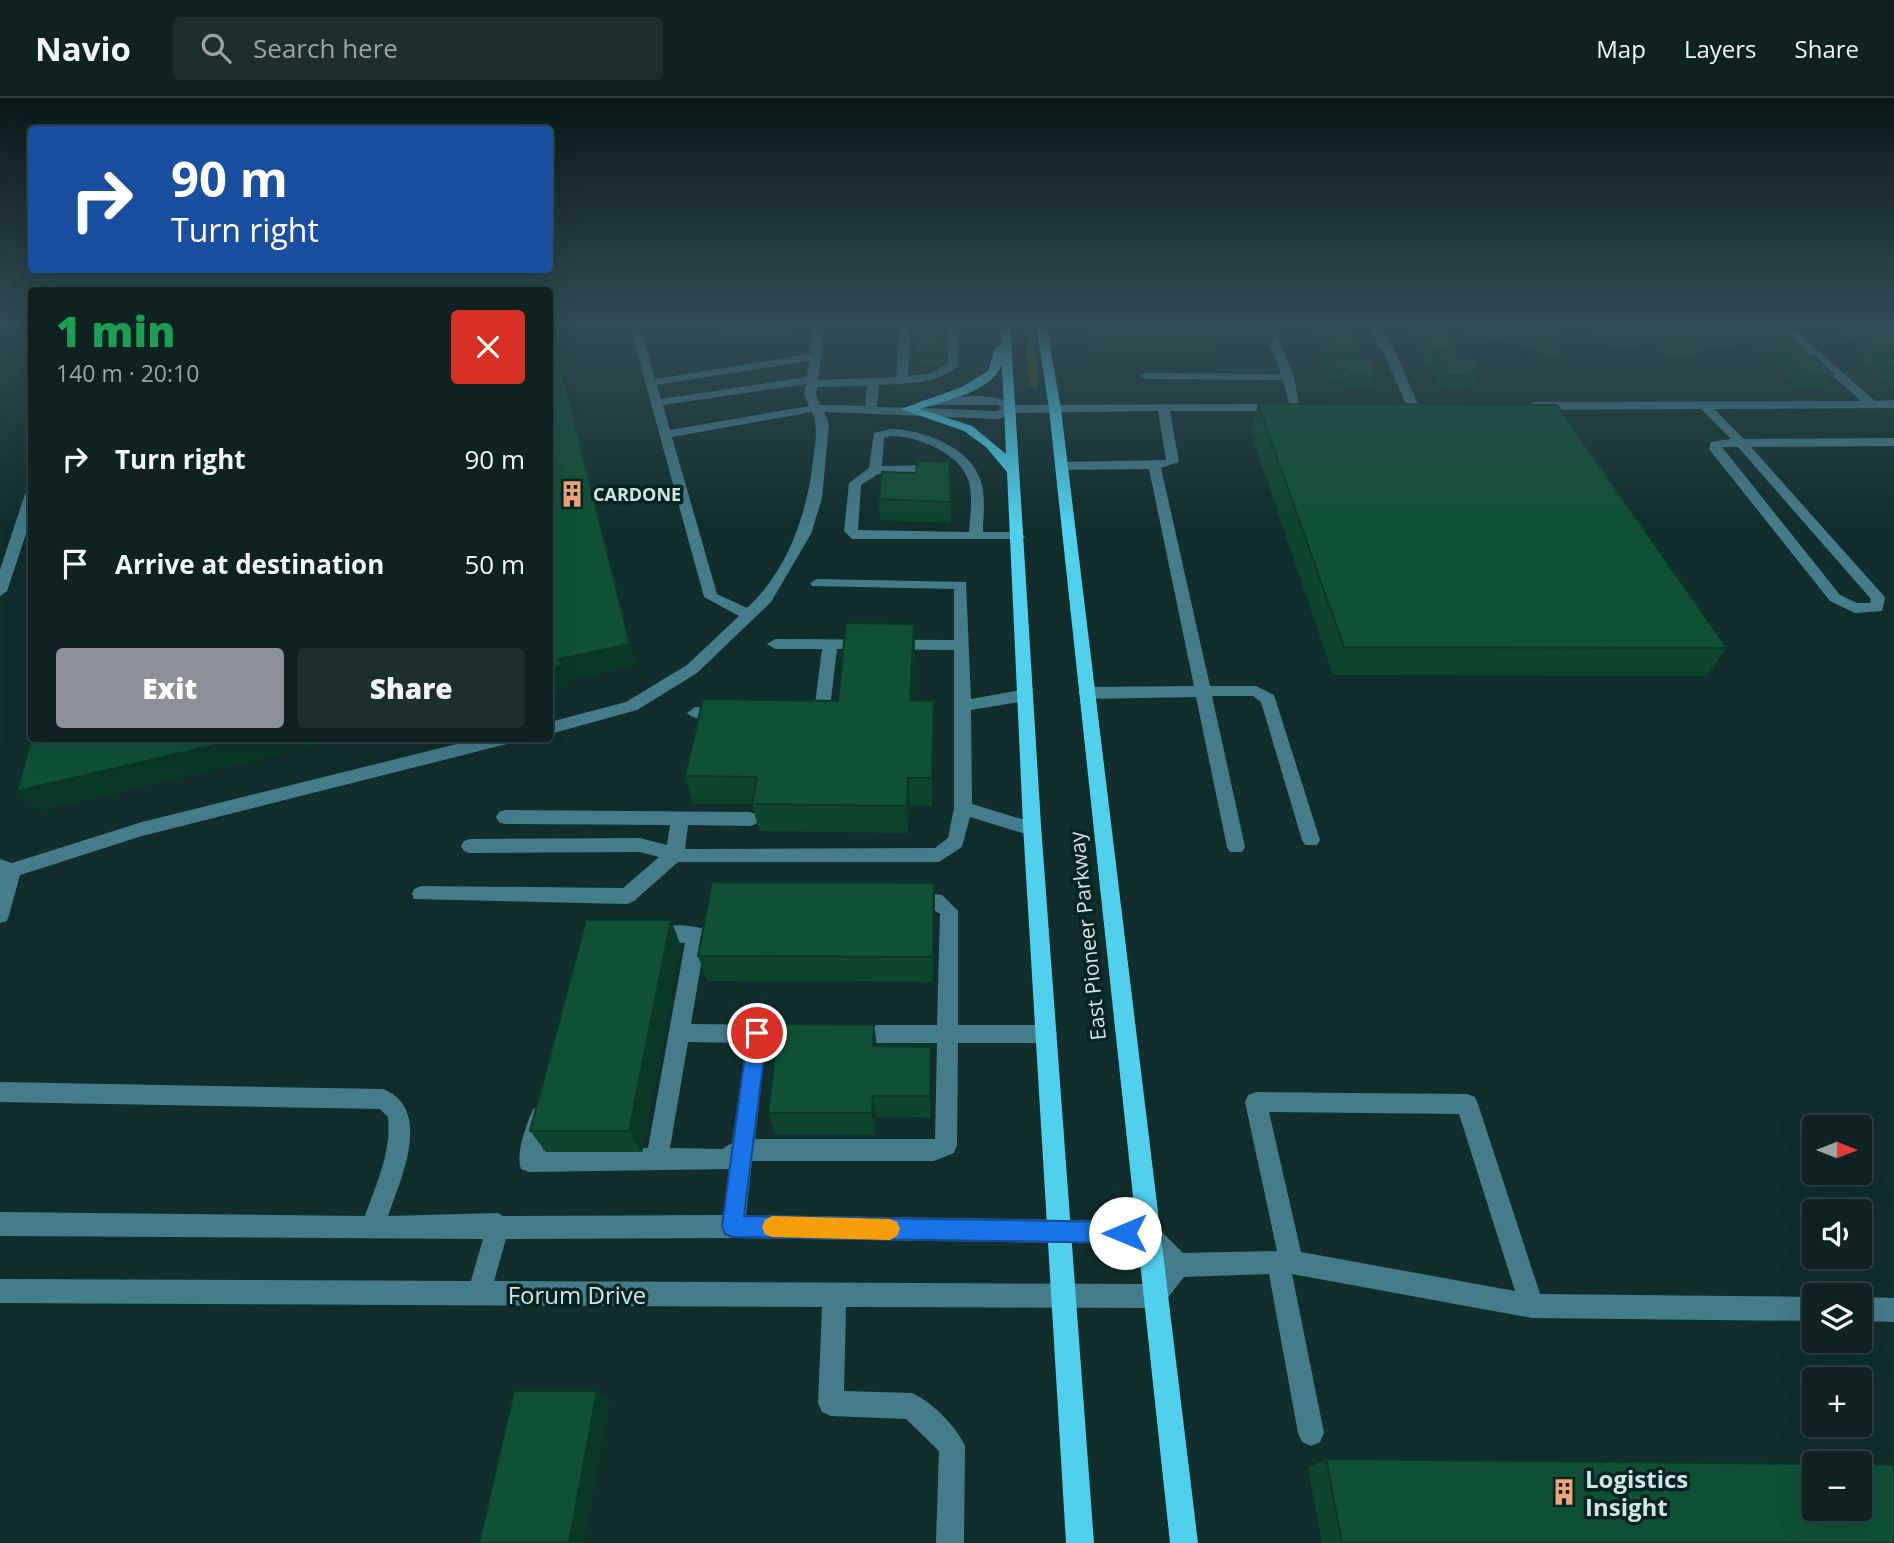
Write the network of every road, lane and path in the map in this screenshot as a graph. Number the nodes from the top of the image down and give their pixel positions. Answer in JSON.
{"nodes":[{"id":1,"x":652,"y":390,"type":"edge"},
{"id":2,"x":749,"y":390,"type":"edge"},
{"id":3,"x":811,"y":390,"type":"edge"},
{"id":4,"x":872,"y":390,"type":"edge"},
{"id":5,"x":962,"y":390,"type":"edge"},
{"id":6,"x":1008,"y":390,"type":"edge"},
{"id":7,"x":1052,"y":390,"type":"edge"},
{"id":8,"x":1294,"y":390,"type":"edge"},
{"id":9,"x":1400,"y":390,"type":"edge"},
{"id":10,"x":1866,"y":390,"type":"edge"},
{"id":11,"x":656,"y":403,"type":"junction"},
{"id":12,"x":1704,"y":405,"type":"junction"},
{"id":13,"x":1524,"y":406,"type":"edge"},
{"id":14,"x":1886,"y":406,"type":"edge"},
{"id":15,"x":1427,"y":407,"type":"edge"},
{"id":16,"x":816,"y":408,"type":"junction"},
{"id":17,"x":1163,"y":408,"type":"junction"},
{"id":18,"x":871,"y":409,"type":"junction"},
{"id":19,"x":887,"y":409,"type":"junction"},
{"id":20,"x":907,"y":409,"type":"junction"},
{"id":21,"x":1009,"y":409,"type":"junction"},
{"id":22,"x":1055,"y":409,"type":"junction"},
{"id":23,"x":884,"y":433,"type":"junction"},
{"id":24,"x":665,"y":435,"type":"junction"},
{"id":25,"x":1894,"y":442,"type":"edge"},
{"id":26,"x":1741,"y":443,"type":"junction"},
{"id":27,"x":1061,"y":466,"type":"junction"},
{"id":28,"x":1154,"y":466,"type":"junction"},
{"id":29,"x":968,"y":469,"type":"junction"},
{"id":30,"x":875,"y":470,"type":"junction"},
{"id":31,"x":1013,"y":472,"type":"junction"},
{"id":32,"x":28,"y":506,"type":"edge"},
{"id":33,"x":976,"y":536,"type":"junction"},
{"id":34,"x":1018,"y":536,"type":"junction"},
{"id":35,"x":817,"y":583,"type":"dead end"},
{"id":36,"x":0,"y":591,"type":"edge"},
{"id":37,"x":749,"y":615,"type":"junction"},
{"id":38,"x":775,"y":644,"type":"dead end"},
{"id":39,"x":830,"y":644,"type":"junction"},
{"id":40,"x":962,"y":645,"type":"junction"},
{"id":41,"x":1203,"y":691,"type":"junction"},
{"id":42,"x":1086,"y":693,"type":"junction"},
{"id":43,"x":1026,"y":695,"type":"junction"},
{"id":44,"x":963,"y":706,"type":"junction"},
{"id":45,"x":695,"y":713,"type":"dead end"},
{"id":46,"x":736,"y":713,"type":"edge"},
{"id":47,"x":792,"y":713,"type":"edge"},
{"id":48,"x":553,"y":727,"type":"edge"},
{"id":49,"x":492,"y":742,"type":"edge"},
{"id":50,"x":963,"y":808,"type":"junction"},
{"id":51,"x":505,"y":817,"type":"dead end"},
{"id":52,"x":680,"y":819,"type":"junction"},
{"id":53,"x":750,"y":819,"type":"edge"},
{"id":54,"x":1032,"y":829,"type":"junction"},
{"id":55,"x":1311,"y":840,"type":"dead end"},
{"id":56,"x":470,"y":846,"type":"dead end"},
{"id":57,"x":1236,"y":847,"type":"dead end"},
{"id":58,"x":675,"y":854,"type":"junction"},
{"id":59,"x":6,"y":868,"type":"edge"},
{"id":60,"x":421,"y":894,"type":"dead end"},
{"id":61,"x":897,"y":899,"type":"edge"},
{"id":62,"x":0,"y":915,"type":"edge"},
{"id":63,"x":629,"y":935,"type":"edge"},
{"id":64,"x":680,"y":1033,"type":"junction"},
{"id":65,"x":757,"y":1033,"type":"junction"},
{"id":66,"x":948,"y":1034,"type":"junction"},
{"id":67,"x":1047,"y":1034,"type":"junction"},
{"id":68,"x":0,"y":1093,"type":"edge"},
{"id":69,"x":547,"y":1094,"type":"edge"},
{"id":70,"x":741,"y":1150,"type":"junction"},
{"id":71,"x":657,"y":1159,"type":"junction"},
{"id":72,"x":0,"y":1224,"type":"edge"},
{"id":73,"x":498,"y":1225,"type":"junction"},
{"id":74,"x":733,"y":1226,"type":"junction"},
{"id":75,"x":373,"y":1228,"type":"junction"},
{"id":76,"x":1061,"y":1233,"type":"junction"},
{"id":77,"x":1147,"y":1233,"type":"junction"},
{"id":78,"x":1285,"y":1262,"type":"junction"},
{"id":79,"x":1178,"y":1265,"type":"junction"},
{"id":80,"x":0,"y":1291,"type":"edge"},
{"id":81,"x":480,"y":1294,"type":"junction"},
{"id":82,"x":834,"y":1296,"type":"junction"},
{"id":83,"x":1155,"y":1296,"type":"junction"},
{"id":84,"x":1064,"y":1297,"type":"junction"},
{"id":85,"x":1532,"y":1306,"type":"junction"},
{"id":86,"x":1802,"y":1309,"type":"edge"},
{"id":87,"x":1872,"y":1309,"type":"edge"},
{"id":88,"x":1894,"y":1310,"type":"edge"},
{"id":89,"x":1311,"y":1433,"type":"dead end"},
{"id":90,"x":950,"y":1543,"type":"edge"},
{"id":91,"x":1080,"y":1543,"type":"edge"},
{"id":92,"x":1184,"y":1543,"type":"edge"}],
"edges":[{"from":1,"to":11,"type":"street"},
{"from":2,"to":11,"type":"street"},
{"from":3,"to":16,"type":"street"},
{"from":4,"to":18,"type":"street"},
{"from":5,"to":20,"type":"main road"},
{"from":6,"to":21,"type":"main road","name":"East Pioneer Parkway"},
{"from":7,"to":22,"type":"main road","name":"East Pioneer Parkway"},
{"from":8,"to":17,"type":"street"},
{"from":9,"to":15,"type":"street"},
{"from":10,"to":14,"type":"street"},
{"from":11,"to":24,"type":"street"},
{"from":12,"to":13,"type":"street"},
{"from":12,"to":14,"type":"street"},
{"from":12,"to":26,"type":"street"},
{"from":16,"to":18,"type":"street"},
{"from":16,"to":24,"type":"street"},
{"from":16,"to":37,"type":"street"},
{"from":17,"to":22,"type":"street"},
{"from":17,"to":28,"type":"street"},
{"from":18,"to":19,"type":"street"},
{"from":19,"to":20,"type":"street"},
{"from":19,"to":23,"type":"street"},
{"from":20,"to":21,"type":"street"},
{"from":20,"to":31,"type":"main road"},
{"from":21,"to":22,"type":"street"},
{"from":21,"to":31,"type":"main road","name":"East Pioneer Parkway"},
{"from":22,"to":27,"type":"main road","name":"East Pioneer Parkway"},
{"from":23,"to":29,"type":"street"},
{"from":23,"to":30,"type":"street"},
{"from":24,"to":37,"type":"street"},
{"from":25,"to":26,"type":"street"},
{"from":26,"to":26,"type":"street"},
{"from":27,"to":28,"type":"street"},
{"from":27,"to":42,"type":"main road","name":"East Pioneer Parkway"},
{"from":28,"to":41,"type":"street"},
{"from":29,"to":30,"type":"street"},
{"from":29,"to":33,"type":"street"},
{"from":30,"to":33,"type":"street"},
{"from":31,"to":34,"type":"main road","name":"East Pioneer Parkway"},
{"from":32,"to":36,"type":"street"},
{"from":33,"to":34,"type":"street"},
{"from":34,"to":43,"type":"main road","name":"East Pioneer Parkway"},
{"from":35,"to":40,"type":"street"},
{"from":37,"to":48,"type":"street"},
{"from":38,"to":39,"type":"street"},
{"from":39,"to":40,"type":"street"},
{"from":39,"to":47,"type":"street"},
{"from":40,"to":44,"type":"street"},
{"from":41,"to":42,"type":"street"},
{"from":41,"to":55,"type":"street"},
{"from":41,"to":57,"type":"street"},
{"from":42,"to":77,"type":"main road","name":"East Pioneer Parkway"},
{"from":43,"to":44,"type":"street"},
{"from":43,"to":54,"type":"main road","name":"East Pioneer Parkway"},
{"from":44,"to":50,"type":"street"},
{"from":45,"to":46,"type":"street"},
{"from":49,"to":59,"type":"street"},
{"from":50,"to":54,"type":"street"},
{"from":50,"to":58,"type":"street"},
{"from":51,"to":52,"type":"street"},
{"from":52,"to":53,"type":"street"},
{"from":52,"to":58,"type":"street"},
{"from":54,"to":67,"type":"main road","name":"East Pioneer Parkway"},
{"from":56,"to":58,"type":"street"},
{"from":58,"to":60,"type":"street"},
{"from":59,"to":62,"type":"street"},
{"from":61,"to":66,"type":"street"},
{"from":63,"to":64,"type":"street"},
{"from":64,"to":65,"type":"street"},
{"from":64,"to":71,"type":"street"},
{"from":65,"to":66,"type":"street"},
{"from":65,"to":70,"type":"street"},
{"from":66,"to":67,"type":"street"},
{"from":66,"to":70,"type":"street"},
{"from":67,"to":76,"type":"main road","name":"East Pioneer Parkway"},
{"from":68,"to":75,"type":"street"},
{"from":69,"to":71,"type":"street"},
{"from":70,"to":71,"type":"street"},
{"from":70,"to":74,"type":"street"},
{"from":72,"to":75,"type":"street"},
{"from":73,"to":74,"type":"street"},
{"from":73,"to":75,"type":"street"},
{"from":73,"to":81,"type":"street"},
{"from":74,"to":76,"type":"street"},
{"from":76,"to":77,"type":"street"},
{"from":76,"to":84,"type":"main road","name":"East Pioneer Parkway"},
{"from":77,"to":79,"type":"street"},
{"from":77,"to":83,"type":"main road","name":"East Pioneer Parkway"},
{"from":78,"to":79,"type":"street"},
{"from":78,"to":85,"type":"street"},
{"from":78,"to":85,"type":"street"},
{"from":78,"to":89,"type":"street"},
{"from":79,"to":83,"type":"street"},
{"from":80,"to":81,"type":"street","name":"Forum Drive"},
{"from":81,"to":82,"type":"street","name":"Forum Drive"},
{"from":82,"to":84,"type":"street","name":"Forum Drive"},
{"from":82,"to":90,"type":"street"},
{"from":83,"to":84,"type":"street","name":"Forum Drive"},
{"from":83,"to":92,"type":"main road","name":"East Pioneer Parkway"},
{"from":84,"to":91,"type":"main road","name":"East Pioneer Parkway"},
{"from":85,"to":86,"type":"street"},
{"from":87,"to":88,"type":"street"}]}
